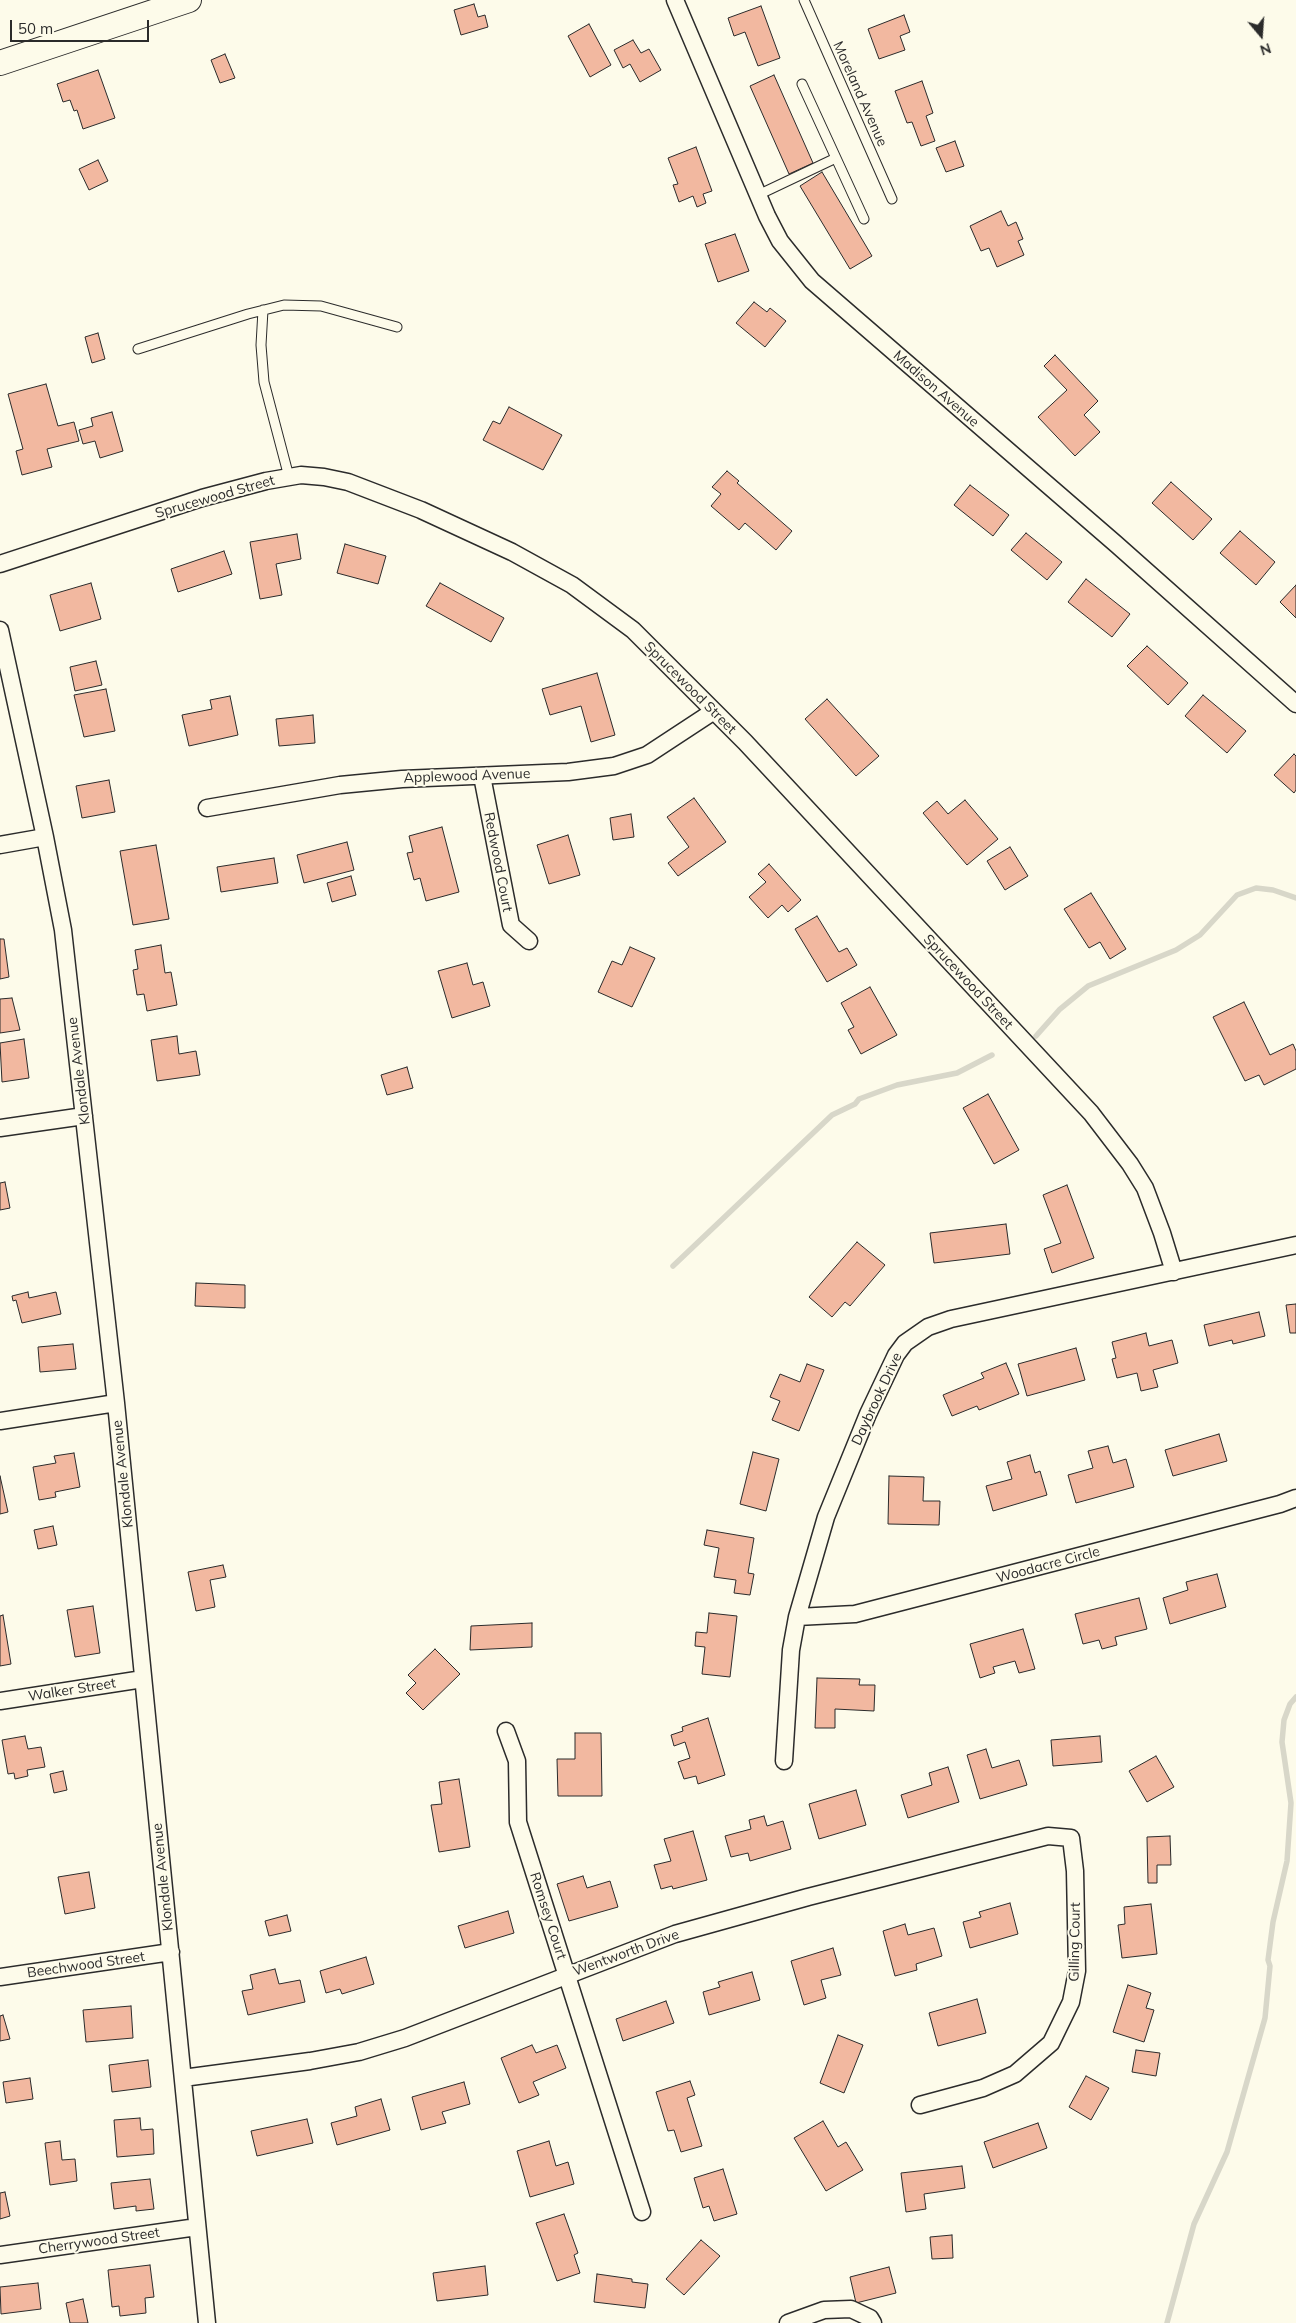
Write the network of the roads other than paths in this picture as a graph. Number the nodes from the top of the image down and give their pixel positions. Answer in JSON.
{"nodes":[{"id":1,"x":189,"y":0,"type":"edge"},
{"id":2,"x":675,"y":0,"type":"edge"},
{"id":3,"x":804,"y":0,"type":"edge"},
{"id":4,"x":0,"y":63,"type":"edge"},
{"id":5,"x":802,"y":84,"type":"dead end"},
{"id":6,"x":836,"y":158,"type":"junction"},
{"id":7,"x":758,"y":194,"type":"junction"},
{"id":8,"x":892,"y":199,"type":"dead end"},
{"id":9,"x":864,"y":219,"type":"dead end"},
{"id":10,"x":263,"y":310,"type":"junction"},
{"id":11,"x":397,"y":327,"type":"dead end"},
{"id":12,"x":138,"y":349,"type":"dead end"},
{"id":13,"x":289,"y":477,"type":"junction"},
{"id":14,"x":0,"y":564,"type":"edge"},
{"id":15,"x":0,"y":630,"type":"edge"},
{"id":16,"x":1296,"y":704,"type":"edge"},
{"id":17,"x":714,"y":711,"type":"junction"},
{"id":18,"x":482,"y":776,"type":"junction"},
{"id":19,"x":207,"y":808,"type":"dead end"},
{"id":20,"x":45,"y":838,"type":"junction"},
{"id":21,"x":0,"y":845,"type":"edge"},
{"id":22,"x":529,"y":941,"type":"dead end"},
{"id":23,"x":84,"y":1116,"type":"junction"},
{"id":24,"x":0,"y":1128,"type":"edge"},
{"id":25,"x":1296,"y":1246,"type":"edge"},
{"id":26,"x":1174,"y":1272,"type":"junction"},
{"id":27,"x":116,"y":1403,"type":"junction"},
{"id":28,"x":0,"y":1421,"type":"edge"},
{"id":29,"x":1296,"y":1498,"type":"edge"},
{"id":30,"x":796,"y":1616,"type":"junction"},
{"id":31,"x":143,"y":1679,"type":"junction"},
{"id":32,"x":0,"y":1701,"type":"edge"},
{"id":33,"x":506,"y":1732,"type":"dead end"},
{"id":34,"x":784,"y":1761,"type":"dead end"},
{"id":35,"x":1071,"y":1838,"type":"joint"},
{"id":36,"x":171,"y":1952,"type":"junction"},
{"id":37,"x":567,"y":1975,"type":"junction"},
{"id":38,"x":0,"y":1978,"type":"edge"},
{"id":39,"x":183,"y":2078,"type":"junction"},
{"id":40,"x":920,"y":2105,"type":"dead end"},
{"id":41,"x":642,"y":2212,"type":"dead end"},
{"id":42,"x":197,"y":2228,"type":"junction"},
{"id":43,"x":0,"y":2256,"type":"edge"},
{"id":44,"x":207,"y":2323,"type":"edge"},
{"id":45,"x":788,"y":2323,"type":"edge"},
{"id":46,"x":873,"y":2323,"type":"edge"}],
"edges":[{"from":1,"to":4,"type":"main road"},
{"from":2,"to":7,"type":"street","name":"Madison Avenue"},
{"from":3,"to":8,"type":"lane","name":"Moreland Avenue"},
{"from":5,"to":6,"type":"lane"},
{"from":6,"to":7,"type":"lane"},
{"from":6,"to":9,"type":"lane"},
{"from":7,"to":16,"type":"street","name":"Madison Avenue"},
{"from":10,"to":11,"type":"lane"},
{"from":10,"to":12,"type":"lane"},
{"from":10,"to":13,"type":"lane"},
{"from":13,"to":14,"type":"street","name":"Sprucewood Street"},
{"from":13,"to":17,"type":"street","name":"Sprucewood Street"},
{"from":15,"to":20,"type":"street","name":"Klondale Avenue"},
{"from":17,"to":18,"type":"street","name":"Applewood Avenue"},
{"from":17,"to":26,"type":"street","name":"Sprucewood Street"},
{"from":18,"to":19,"type":"street","name":"Applewood Avenue"},
{"from":18,"to":22,"type":"street","name":"Redwood Court"},
{"from":20,"to":21,"type":"street"},
{"from":20,"to":23,"type":"street","name":"Klondale Avenue"},
{"from":23,"to":24,"type":"street"},
{"from":23,"to":27,"type":"street","name":"Klondale Avenue"},
{"from":25,"to":26,"type":"street","name":"Daybrook Drive"},
{"from":26,"to":30,"type":"street","name":"Daybrook Drive"},
{"from":27,"to":28,"type":"street"},
{"from":27,"to":31,"type":"street","name":"Klondale Avenue"},
{"from":29,"to":30,"type":"street","name":"Woodacre Circle"},
{"from":30,"to":34,"type":"street","name":"Daybrook Drive"},
{"from":31,"to":32,"type":"street","name":"Walker Street"},
{"from":31,"to":36,"type":"street","name":"Klondale Avenue"},
{"from":33,"to":37,"type":"street","name":"Romsey Court"},
{"from":35,"to":37,"type":"street","name":"Wentworth Drive"},
{"from":35,"to":40,"type":"street","name":"Gilling Court"},
{"from":36,"to":38,"type":"street","name":"Beechwood Street"},
{"from":36,"to":39,"type":"street","name":"Klondale Avenue"},
{"from":37,"to":39,"type":"street","name":"Wentworth Drive"},
{"from":37,"to":41,"type":"street","name":"Romsey Court"},
{"from":39,"to":42,"type":"street","name":"Klondale Avenue"},
{"from":42,"to":43,"type":"street","name":"Cherrywood Street"},
{"from":42,"to":44,"type":"street","name":"Klondale Avenue"},
{"from":45,"to":46,"type":"street"}]}
